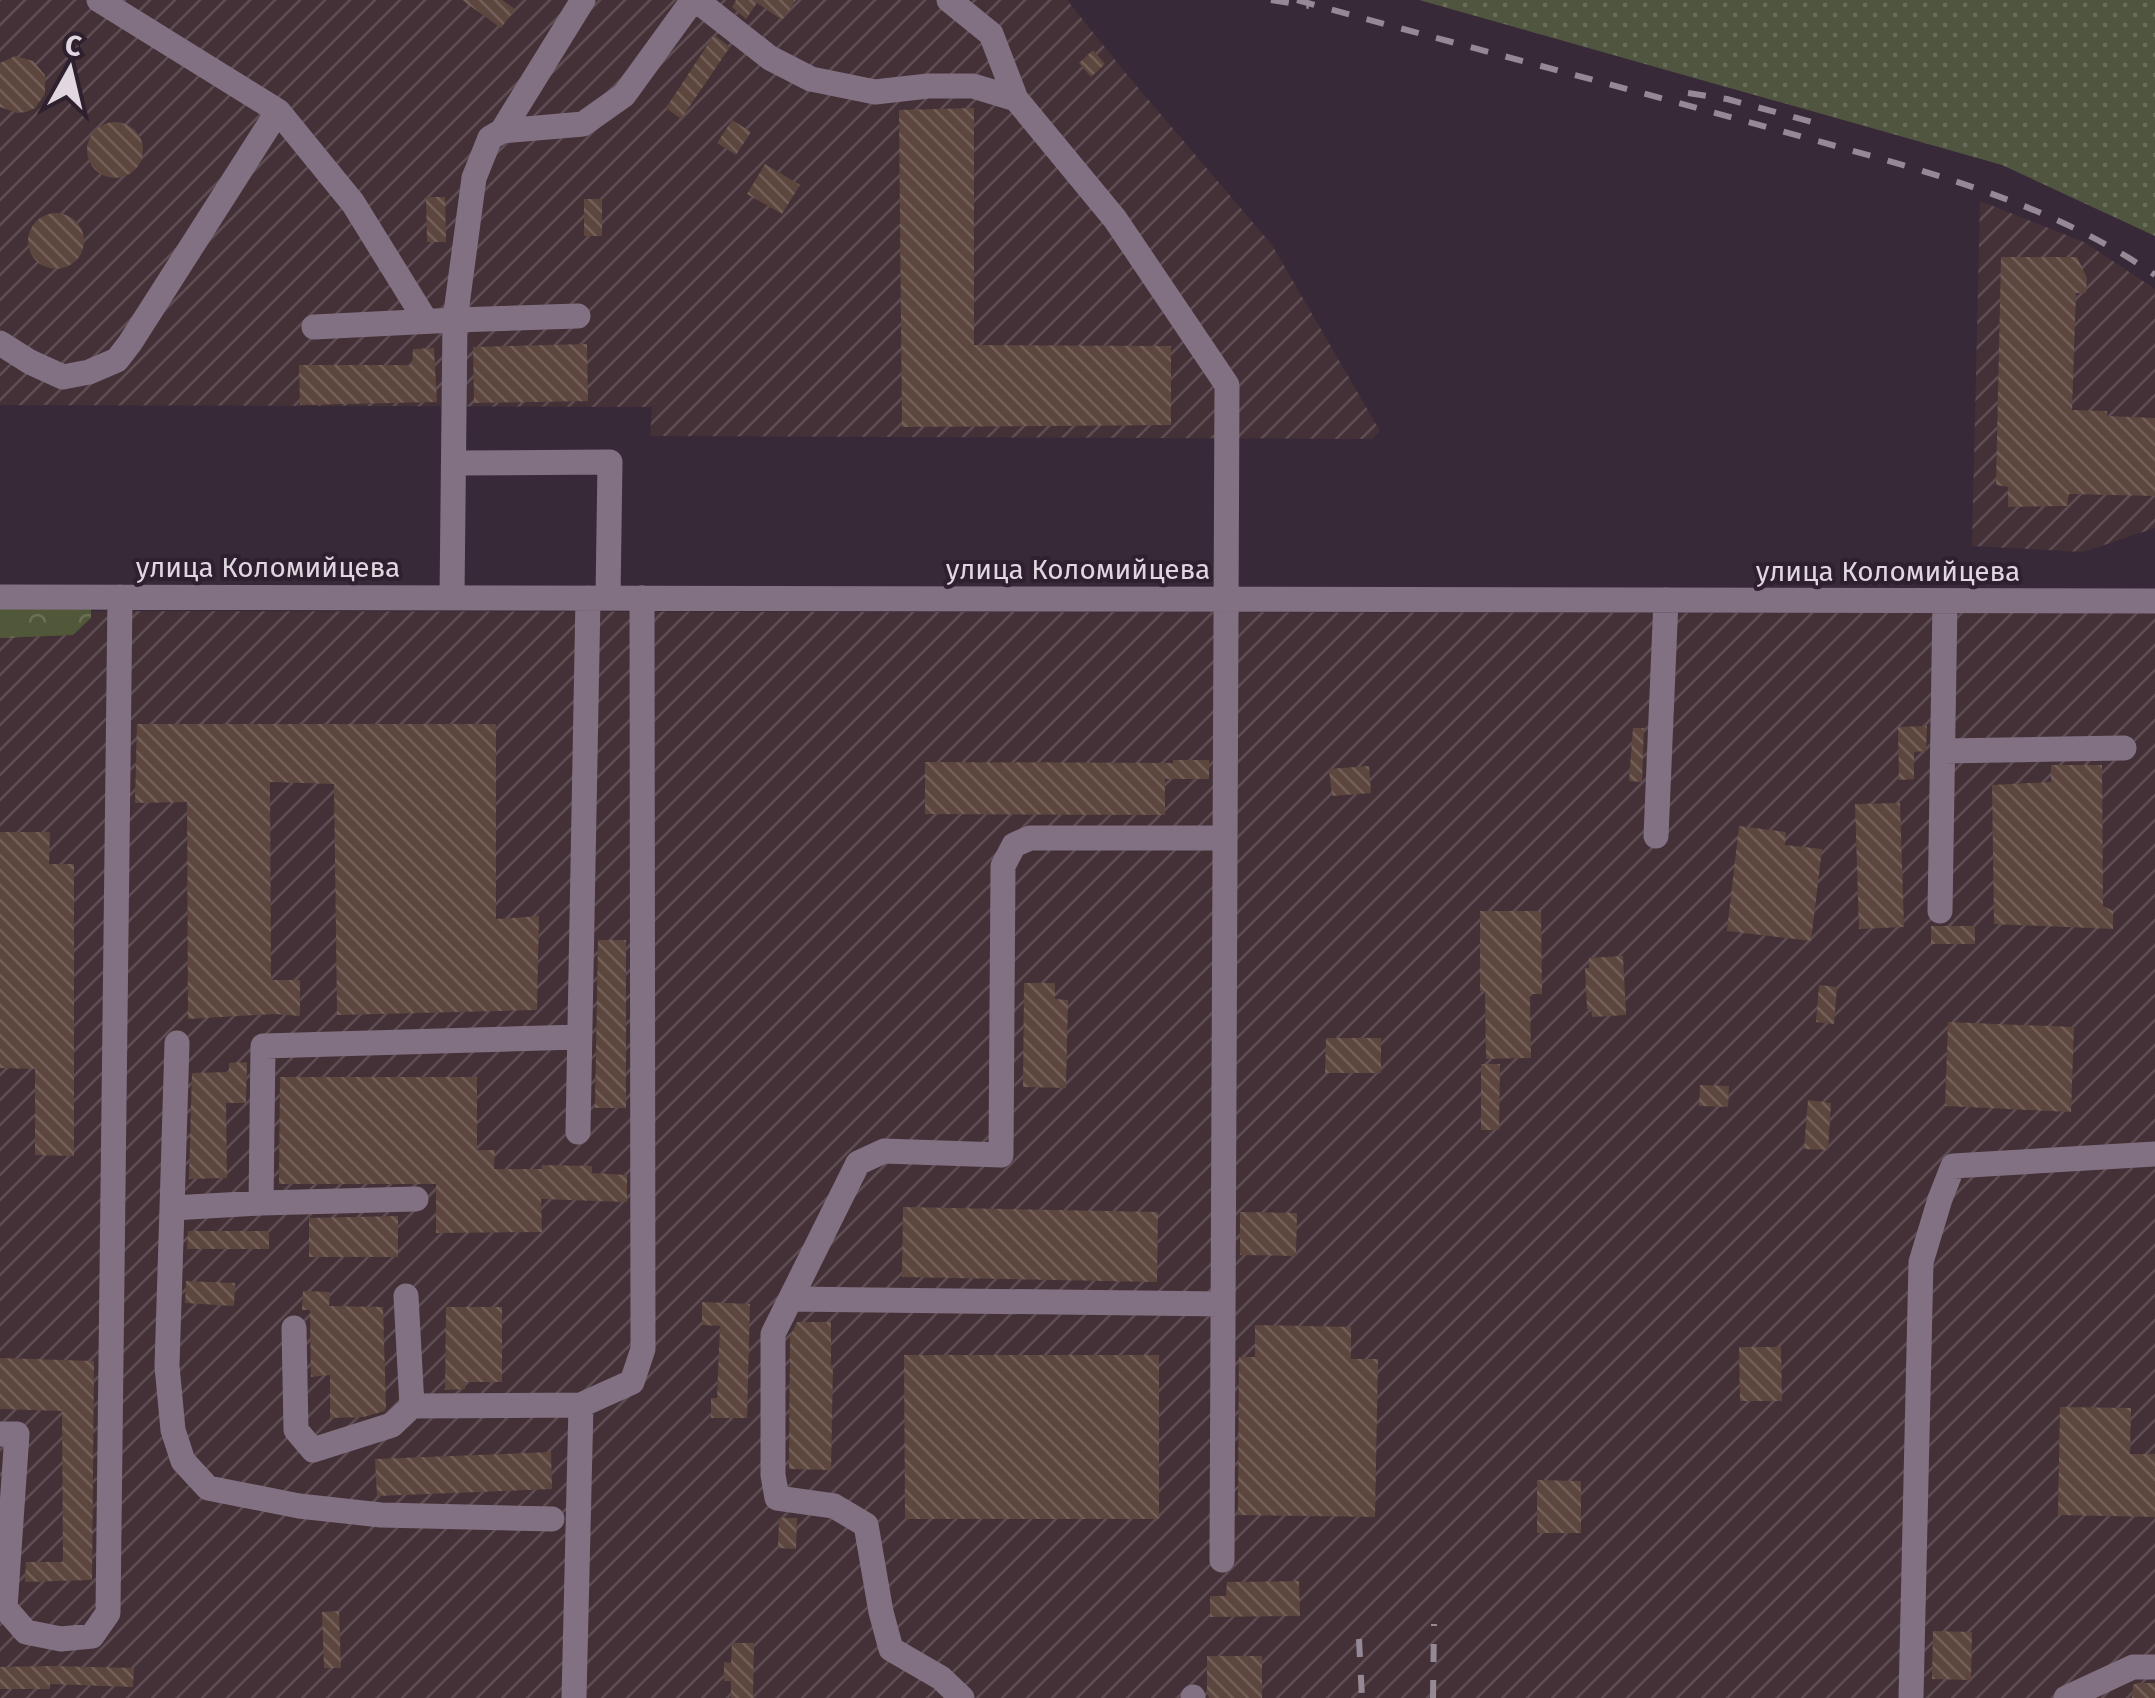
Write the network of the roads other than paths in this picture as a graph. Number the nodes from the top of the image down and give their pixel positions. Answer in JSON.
{"nodes":[{"id":1,"x":99,"y":0,"type":"edge"},
{"id":2,"x":583,"y":0,"type":"edge"},
{"id":3,"x":694,"y":0,"type":"edge"},
{"id":4,"x":949,"y":0,"type":"edge"},
{"id":5,"x":1016,"y":100,"type":"junction"},
{"id":6,"x":278,"y":111,"type":"junction"},
{"id":7,"x":502,"y":131,"type":"junction"},
{"id":8,"x":578,"y":316,"type":"dead end"},
{"id":9,"x":455,"y":320,"type":"junction"},
{"id":10,"x":426,"y":321,"type":"junction"},
{"id":11,"x":314,"y":326,"type":"dead end"},
{"id":12,"x":0,"y":343,"type":"edge"},
{"id":13,"x":454,"y":463,"type":"junction"},
{"id":14,"x":0,"y":596,"type":"edge"},
{"id":15,"x":120,"y":597,"type":"junction"},
{"id":16,"x":452,"y":598,"type":"junction"},
{"id":17,"x":598,"y":598,"type":"junction"},
{"id":18,"x":642,"y":598,"type":"junction"},
{"id":19,"x":1226,"y":599,"type":"junction"},
{"id":20,"x":1666,"y":600,"type":"junction"},
{"id":21,"x":1945,"y":601,"type":"junction"},
{"id":22,"x":2155,"y":601,"type":"edge"},
{"id":23,"x":2124,"y":748,"type":"dead end"},
{"id":24,"x":1943,"y":751,"type":"junction"},
{"id":25,"x":1656,"y":836,"type":"dead end"},
{"id":26,"x":1226,"y":838,"type":"junction"},
{"id":27,"x":1940,"y":910,"type":"dead end"},
{"id":28,"x":580,"y":1037,"type":"junction"},
{"id":29,"x":177,"y":1043,"type":"dead end"},
{"id":30,"x":578,"y":1132,"type":"dead end"},
{"id":31,"x":2155,"y":1154,"type":"edge"},
{"id":32,"x":416,"y":1199,"type":"dead end"},
{"id":33,"x":261,"y":1204,"type":"junction"},
{"id":34,"x":172,"y":1208,"type":"junction"},
{"id":35,"x":406,"y":1296,"type":"dead end"},
{"id":36,"x":791,"y":1300,"type":"junction"},
{"id":37,"x":1223,"y":1304,"type":"junction"},
{"id":38,"x":294,"y":1328,"type":"dead end"},
{"id":39,"x":412,"y":1406,"type":"junction"},
{"id":40,"x":581,"y":1406,"type":"junction"},
{"id":41,"x":0,"y":1434,"type":"edge"},
{"id":42,"x":552,"y":1519,"type":"dead end"},
{"id":43,"x":1222,"y":1560,"type":"dead end"},
{"id":44,"x":2155,"y":1666,"type":"edge"},
{"id":45,"x":574,"y":1698,"type":"edge"},
{"id":46,"x":962,"y":1698,"type":"edge"},
{"id":47,"x":1911,"y":1698,"type":"edge"},
{"id":48,"x":2066,"y":1698,"type":"edge"}],
"edges":[{"from":1,"to":6,"type":"street"},
{"from":2,"to":7,"type":"street"},
{"from":3,"to":5,"type":"street"},
{"from":3,"to":7,"type":"street"},
{"from":4,"to":5,"type":"street"},
{"from":5,"to":19,"type":"street"},
{"from":6,"to":10,"type":"street"},
{"from":6,"to":12,"type":"street"},
{"from":7,"to":9,"type":"street"},
{"from":8,"to":9,"type":"street"},
{"from":9,"to":10,"type":"street"},
{"from":9,"to":13,"type":"street"},
{"from":10,"to":11,"type":"street"},
{"from":13,"to":16,"type":"street"},
{"from":13,"to":17,"type":"street"},
{"from":14,"to":15,"type":"street","name":"улица Коломийцева"},
{"from":15,"to":16,"type":"street","name":"улица Коломийцева"},
{"from":15,"to":41,"type":"street"},
{"from":16,"to":17,"type":"street","name":"улица Коломийцева"},
{"from":17,"to":18,"type":"street","name":"улица Коломийцева"},
{"from":17,"to":28,"type":"street"},
{"from":18,"to":19,"type":"street","name":"улица Коломийцева"},
{"from":18,"to":40,"type":"street"},
{"from":19,"to":20,"type":"street","name":"улица Коломийцева"},
{"from":19,"to":26,"type":"street"},
{"from":20,"to":21,"type":"street","name":"улица Коломийцева"},
{"from":20,"to":25,"type":"street"},
{"from":21,"to":22,"type":"street","name":"улица Коломийцева"},
{"from":21,"to":24,"type":"street"},
{"from":23,"to":24,"type":"street"},
{"from":24,"to":27,"type":"street"},
{"from":26,"to":36,"type":"street"},
{"from":26,"to":37,"type":"street"},
{"from":28,"to":30,"type":"street"},
{"from":28,"to":33,"type":"street"},
{"from":29,"to":34,"type":"street"},
{"from":31,"to":47,"type":"street"},
{"from":32,"to":33,"type":"street"},
{"from":33,"to":34,"type":"street"},
{"from":34,"to":42,"type":"street"},
{"from":35,"to":39,"type":"street"},
{"from":36,"to":37,"type":"street"},
{"from":36,"to":46,"type":"street"},
{"from":37,"to":43,"type":"street"},
{"from":38,"to":39,"type":"street"},
{"from":39,"to":40,"type":"street"},
{"from":40,"to":45,"type":"street"},
{"from":44,"to":48,"type":"street"}]}
